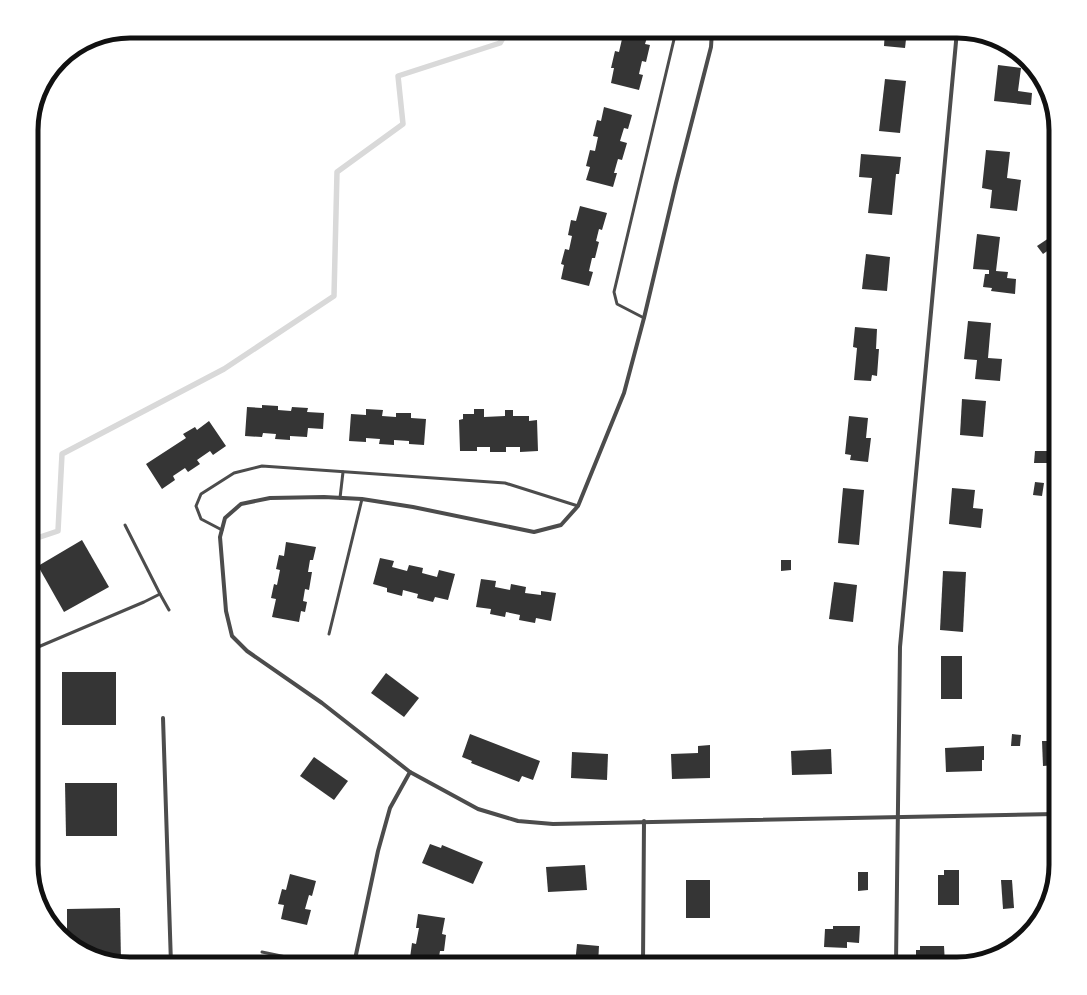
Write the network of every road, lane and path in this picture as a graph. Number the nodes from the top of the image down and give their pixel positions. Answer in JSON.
{"nodes":[{"id":1,"x":674,"y":38,"type":"edge"},
{"id":2,"x":712,"y":38,"type":"edge"},
{"id":3,"x":956,"y":38,"type":"edge"},
{"id":4,"x":644,"y":318,"type":"junction"},
{"id":5,"x":343,"y":472,"type":"junction"},
{"id":6,"x":340,"y":498,"type":"junction"},
{"id":7,"x":362,"y":499,"type":"junction"},
{"id":8,"x":578,"y":506,"type":"junction"},
{"id":9,"x":125,"y":525,"type":"dead end"},
{"id":10,"x":222,"y":530,"type":"junction"},
{"id":11,"x":160,"y":594,"type":"junction"},
{"id":12,"x":169,"y":610,"type":"dead end"},
{"id":13,"x":329,"y":634,"type":"dead end"},
{"id":14,"x":38,"y":647,"type":"edge"},
{"id":15,"x":163,"y":718,"type":"dead end"},
{"id":16,"x":410,"y":772,"type":"junction"},
{"id":17,"x":1049,"y":814,"type":"edge"},
{"id":18,"x":898,"y":817,"type":"junction"},
{"id":19,"x":644,"y":821,"type":"junction"},
{"id":20,"x":262,"y":952,"type":"dead end"},
{"id":21,"x":171,"y":957,"type":"edge"},
{"id":22,"x":286,"y":957,"type":"edge"},
{"id":23,"x":356,"y":957,"type":"edge"},
{"id":24,"x":643,"y":957,"type":"edge"},
{"id":25,"x":896,"y":957,"type":"edge"}],
"edges":[{"from":1,"to":4,"type":"lane"},
{"from":2,"to":4,"type":"street"},
{"from":3,"to":18,"type":"street"},
{"from":4,"to":8,"type":"street"},
{"from":5,"to":6,"type":"lane"},
{"from":5,"to":8,"type":"lane"},
{"from":5,"to":10,"type":"lane"},
{"from":6,"to":7,"type":"street"},
{"from":6,"to":10,"type":"street"},
{"from":7,"to":8,"type":"street"},
{"from":7,"to":13,"type":"lane"},
{"from":9,"to":11,"type":"lane"},
{"from":10,"to":16,"type":"street"},
{"from":11,"to":12,"type":"lane"},
{"from":11,"to":14,"type":"lane"},
{"from":15,"to":21,"type":"street"},
{"from":16,"to":19,"type":"street"},
{"from":16,"to":23,"type":"street"},
{"from":17,"to":18,"type":"street"},
{"from":18,"to":19,"type":"street"},
{"from":18,"to":25,"type":"street"},
{"from":19,"to":24,"type":"street"},
{"from":20,"to":22,"type":"lane"}]}
